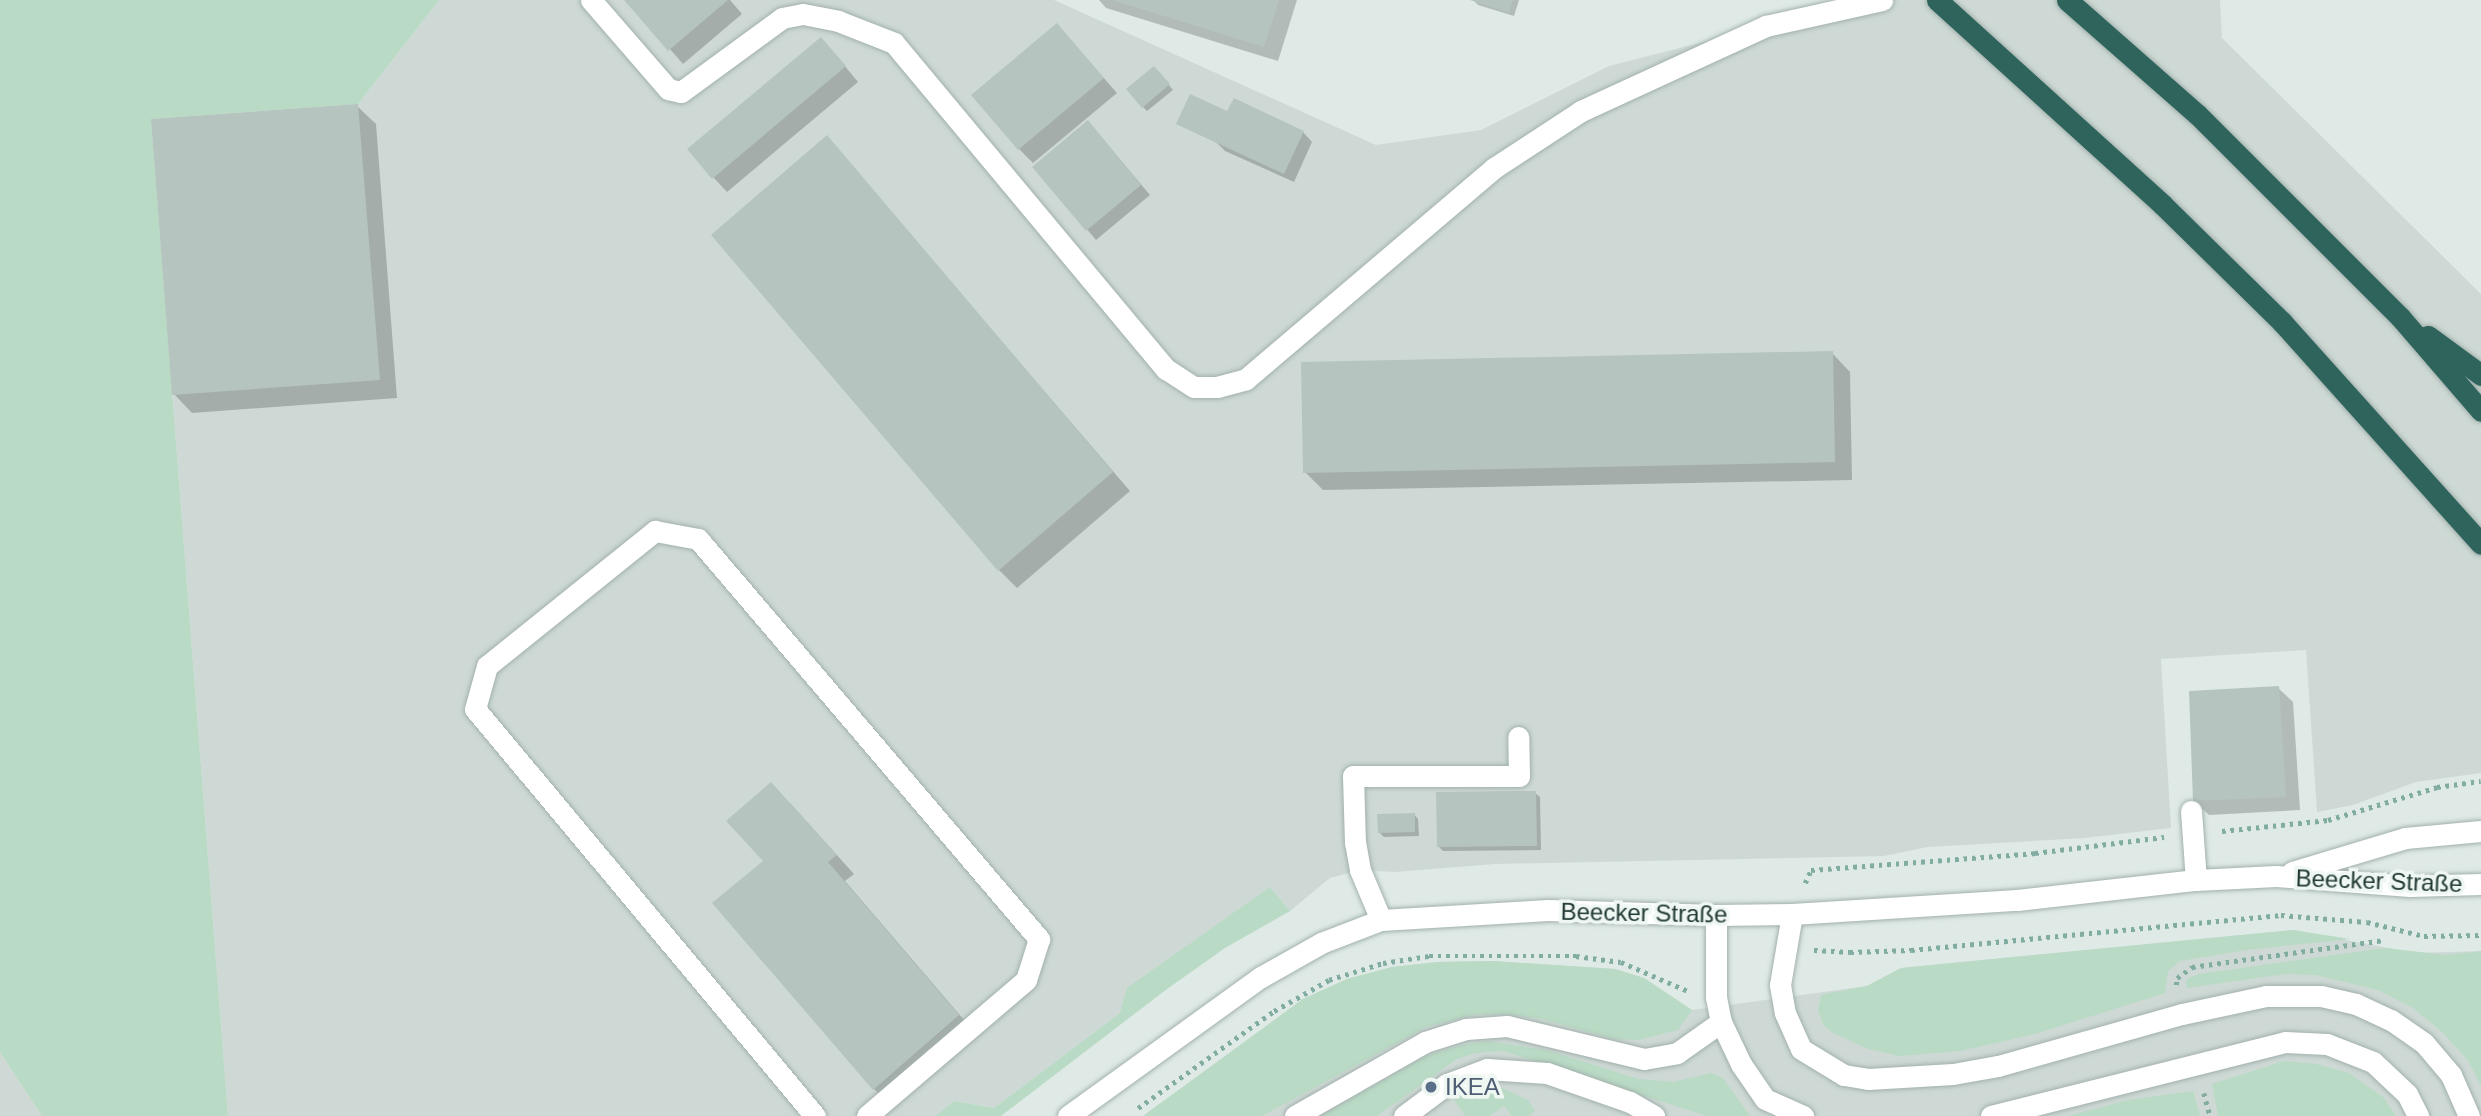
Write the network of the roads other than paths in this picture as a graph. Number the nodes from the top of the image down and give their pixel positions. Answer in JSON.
{"nodes":[{"id":1,"x":591,"y":0,"type":"edge"},
{"id":2,"x":1882,"y":0,"type":"edge"},
{"id":3,"x":1937,"y":0,"type":"edge"},
{"id":4,"x":2067,"y":0,"type":"edge"},
{"id":5,"x":796,"y":7,"type":"edge"},
{"id":6,"x":2400,"y":317,"type":"junction"},
{"id":7,"x":2481,"y":375,"type":"edge"},
{"id":8,"x":2481,"y":411,"type":"edge"},
{"id":9,"x":2481,"y":544,"type":"edge"},
{"id":10,"x":1518,"y":737,"type":"dead end"},
{"id":11,"x":2191,"y":811,"type":"dead end"},
{"id":12,"x":2481,"y":831,"type":"edge"},
{"id":13,"x":2276,"y":876,"type":"junction"},
{"id":14,"x":2196,"y":880,"type":"junction"},
{"id":15,"x":2481,"y":884,"type":"edge"},
{"id":16,"x":1792,"y":914,"type":"junction"},
{"id":17,"x":1716,"y":915,"type":"junction"},
{"id":18,"x":1381,"y":920,"type":"junction"},
{"id":19,"x":1721,"y":1022,"type":"junction"},
{"id":20,"x":815,"y":1116,"type":"edge"},
{"id":21,"x":867,"y":1116,"type":"edge"},
{"id":22,"x":1068,"y":1116,"type":"edge"},
{"id":23,"x":1295,"y":1116,"type":"edge"},
{"id":24,"x":1404,"y":1116,"type":"edge"},
{"id":25,"x":1654,"y":1116,"type":"edge"},
{"id":26,"x":1802,"y":1116,"type":"edge"},
{"id":27,"x":1991,"y":1116,"type":"edge"},
{"id":28,"x":2418,"y":1116,"type":"edge"},
{"id":29,"x":2469,"y":1116,"type":"edge"}],
"edges":[{"from":1,"to":5,"type":"street"},
{"from":2,"to":5,"type":"street"},
{"from":3,"to":9,"type":"highway"},
{"from":4,"to":6,"type":"highway"},
{"from":6,"to":7,"type":"highway"},
{"from":6,"to":8,"type":"highway"},
{"from":10,"to":18,"type":"street"},
{"from":11,"to":14,"type":"street"},
{"from":12,"to":13,"type":"street","name":"Beecker Straße"},
{"from":13,"to":14,"type":"street","name":"Beecker Straße"},
{"from":13,"to":15,"type":"street","name":"Beecker Straße"},
{"from":14,"to":16,"type":"street","name":"Beecker Straße"},
{"from":16,"to":17,"type":"street","name":"Beecker Straße"},
{"from":16,"to":29,"type":"street"},
{"from":17,"to":18,"type":"street","name":"Beecker Straße"},
{"from":17,"to":19,"type":"street"},
{"from":18,"to":22,"type":"street","name":"Beecker Straße"},
{"from":19,"to":23,"type":"street"},
{"from":19,"to":26,"type":"street"},
{"from":20,"to":21,"type":"street"},
{"from":24,"to":25,"type":"street"},
{"from":27,"to":28,"type":"street"}]}
